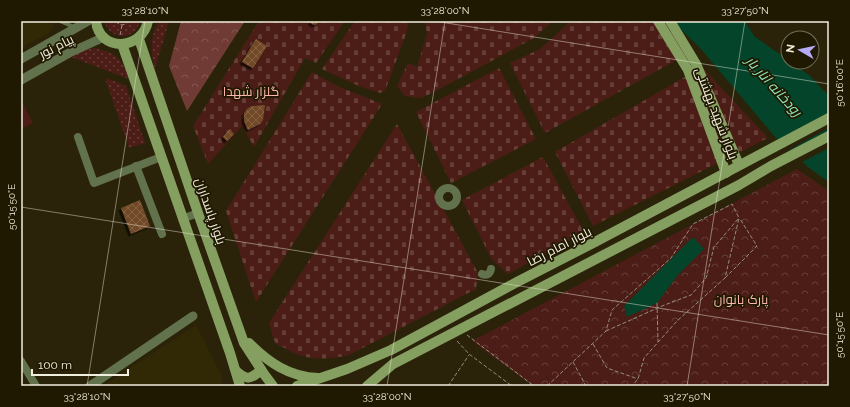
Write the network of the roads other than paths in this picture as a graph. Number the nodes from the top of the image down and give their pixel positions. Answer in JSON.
{"nodes":[{"id":1,"x":60,"y":21,"type":"edge"},
{"id":2,"x":88,"y":21,"type":"edge"},
{"id":3,"x":96,"y":21,"type":"edge"},
{"id":4,"x":148,"y":21,"type":"edge"},
{"id":5,"x":658,"y":21,"type":"edge"},
{"id":6,"x":670,"y":21,"type":"edge"},
{"id":7,"x":76,"y":28,"type":"junction"},
{"id":8,"x":104,"y":38,"type":"junction"},
{"id":9,"x":139,"y":38,"type":"junction"},
{"id":10,"x":121,"y":40,"type":"junction"},
{"id":11,"x":21,"y":59,"type":"edge"},
{"id":12,"x":21,"y":80,"type":"edge"},
{"id":13,"x":829,"y":118,"type":"edge"},
{"id":14,"x":829,"y":136,"type":"edge"},
{"id":15,"x":78,"y":137,"type":"dead end"},
{"id":16,"x":161,"y":157,"type":"junction"},
{"id":17,"x":739,"y":165,"type":"junction"},
{"id":18,"x":136,"y":166,"type":"junction"},
{"id":19,"x":726,"y":173,"type":"junction"},
{"id":20,"x":198,"y":213,"type":"junction"},
{"id":21,"x":182,"y":219,"type":"junction"},
{"id":22,"x":162,"y":234,"type":"dead end"},
{"id":23,"x":491,"y":269,"type":"dead end"},
{"id":24,"x":482,"y":274,"type":"dead end"},
{"id":25,"x":193,"y":316,"type":"dead end"},
{"id":26,"x":242,"y":336,"type":"junction"},
{"id":27,"x":21,"y":361,"type":"edge"},
{"id":28,"x":261,"y":370,"type":"junction"},
{"id":29,"x":236,"y":371,"type":"junction"},
{"id":30,"x":318,"y":381,"type":"edge"},
{"id":31,"x":36,"y":386,"type":"edge"},
{"id":32,"x":90,"y":386,"type":"edge"},
{"id":33,"x":240,"y":386,"type":"edge"},
{"id":34,"x":273,"y":386,"type":"edge"},
{"id":35,"x":297,"y":386,"type":"edge"},
{"id":36,"x":367,"y":386,"type":"edge"}],
"edges":[{"from":1,"to":7,"type":"lane"},
{"from":2,"to":7,"type":"street","name":"پیام نور"},
{"from":3,"to":8,"type":"main road"},
{"from":4,"to":9,"type":"main road"},
{"from":5,"to":19,"type":"main road","name":"بلوار شهید بهشتی"},
{"from":6,"to":17,"type":"main road","name":"بلوار شهید بهشتی"},
{"from":7,"to":11,"type":"street","name":"پیام نور"},
{"from":8,"to":10,"type":"main road"},
{"from":8,"to":12,"type":"street","name":"پیام نور"},
{"from":9,"to":10,"type":"main road"},
{"from":9,"to":20,"type":"main road","name":"بلوار پاسداران"},
{"from":10,"to":16,"type":"main road"},
{"from":13,"to":17,"type":"main road","name":"بلوار امام رضا"},
{"from":14,"to":36,"type":"main road"},
{"from":15,"to":18,"type":"street"},
{"from":16,"to":18,"type":"street"},
{"from":16,"to":21,"type":"main road"},
{"from":17,"to":19,"type":"main road","name":"بلوار امام رضا"},
{"from":18,"to":22,"type":"street"},
{"from":19,"to":30,"type":"main road","name":"بلوار امام رضا"},
{"from":20,"to":21,"type":"street"},
{"from":20,"to":26,"type":"main road","name":"بلوار پاسداران"},
{"from":21,"to":29,"type":"main road"},
{"from":23,"to":24,"type":"street"},
{"from":25,"to":32,"type":"street"},
{"from":26,"to":28,"type":"main road","name":"بلوار پاسداران"},
{"from":26,"to":30,"type":"main road"},
{"from":27,"to":31,"type":"street"},
{"from":28,"to":29,"type":"main road"},
{"from":28,"to":34,"type":"main road","name":"بلوار پاسداران"},
{"from":29,"to":33,"type":"main road"},
{"from":30,"to":35,"type":"main road","name":"بلوار امام رضا"}]}
